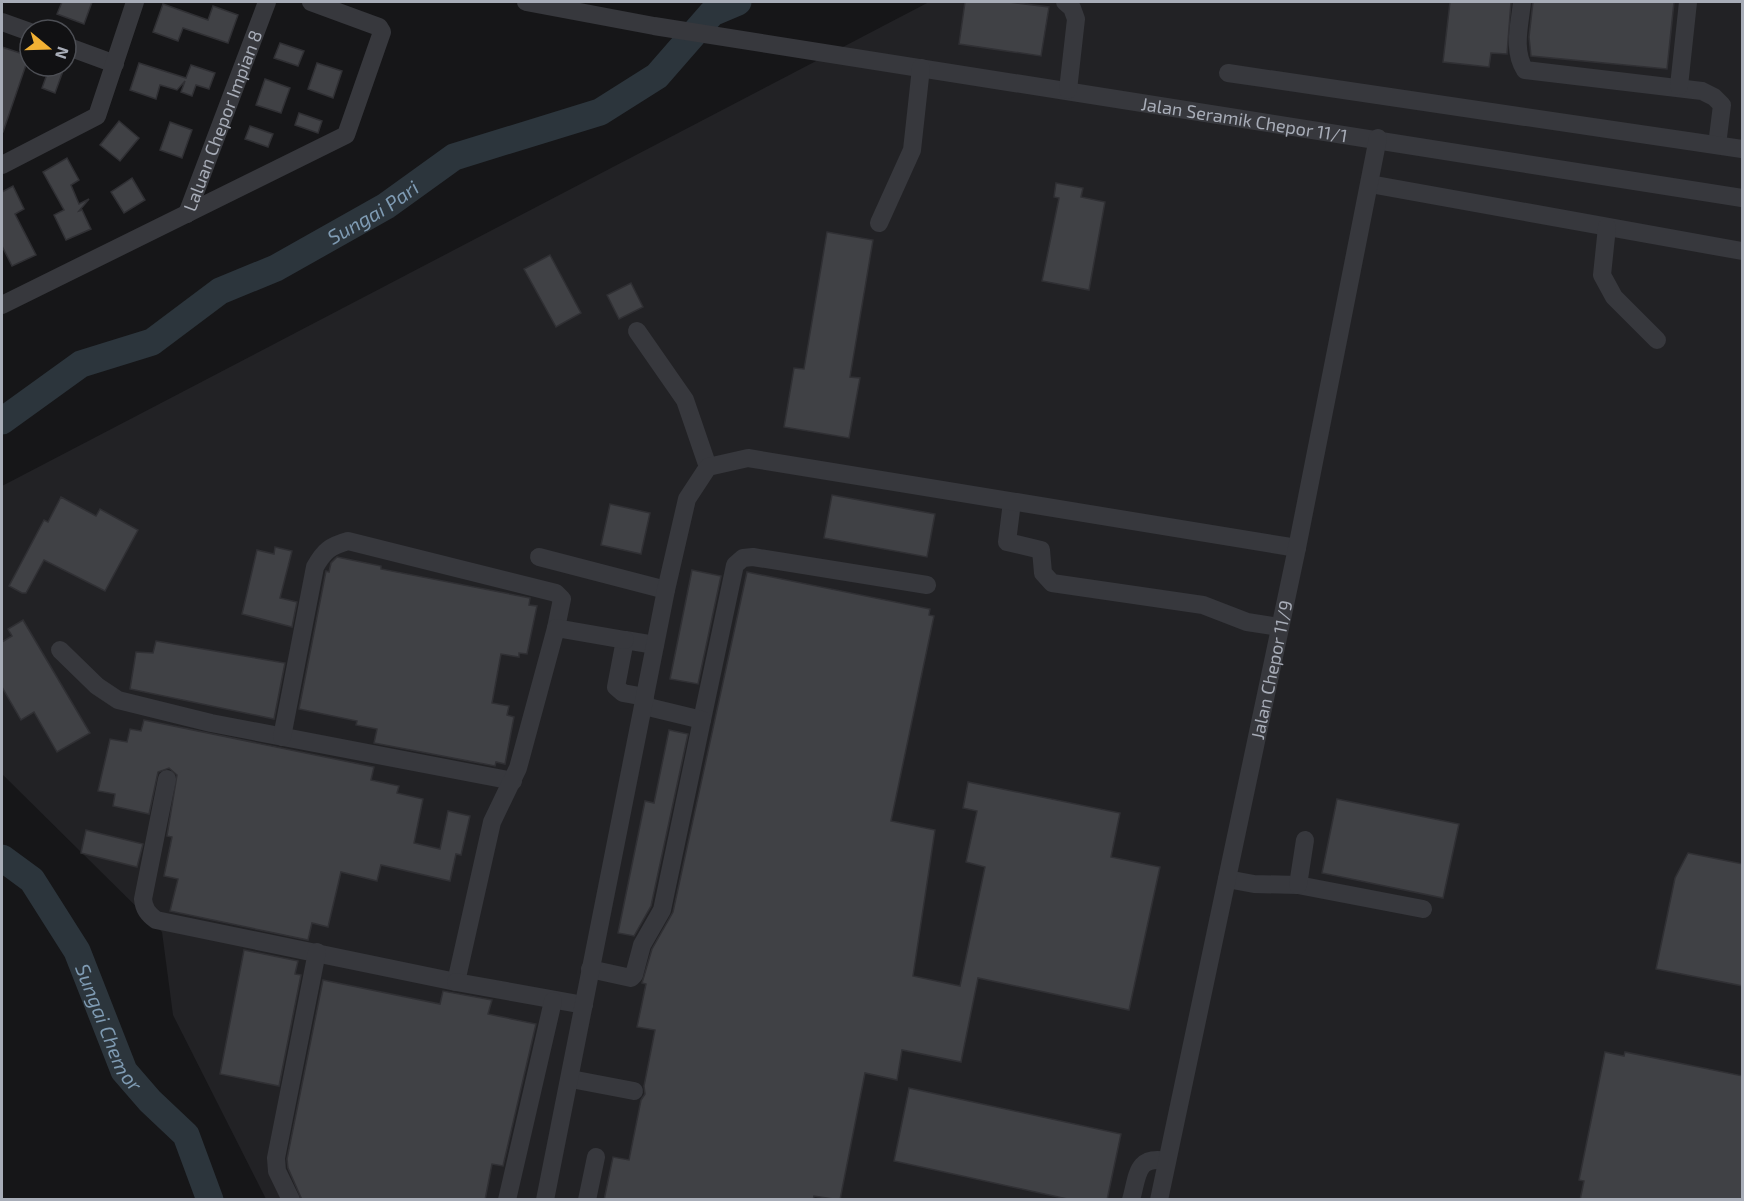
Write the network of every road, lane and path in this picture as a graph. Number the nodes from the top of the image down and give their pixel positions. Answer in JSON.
{"nodes":[{"id":1,"x":135,"y":2,"type":"edge"},
{"id":2,"x":267,"y":2,"type":"edge"},
{"id":3,"x":311,"y":2,"type":"edge"},
{"id":4,"x":526,"y":2,"type":"edge"},
{"id":5,"x":1065,"y":2,"type":"edge"},
{"id":6,"x":1522,"y":2,"type":"edge"},
{"id":7,"x":1688,"y":2,"type":"edge"},
{"id":8,"x":2,"y":22,"type":"edge"},
{"id":9,"x":18,"y":28,"type":"edge"},
{"id":10,"x":78,"y":50,"type":"edge"},
{"id":11,"x":115,"y":64,"type":"junction"},
{"id":12,"x":921,"y":68,"type":"junction"},
{"id":13,"x":1228,"y":73,"type":"dead end"},
{"id":14,"x":1679,"y":86,"type":"junction"},
{"id":15,"x":1068,"y":90,"type":"junction"},
{"id":16,"x":1378,"y":138,"type":"junction"},
{"id":17,"x":1717,"y":145,"type":"junction"},
{"id":18,"x":1743,"y":149,"type":"edge"},
{"id":19,"x":10,"y":154,"type":"edge"},
{"id":20,"x":2,"y":165,"type":"edge"},
{"id":21,"x":1370,"y":184,"type":"junction"},
{"id":22,"x":1743,"y":198,"type":"edge"},
{"id":23,"x":187,"y":214,"type":"junction"},
{"id":24,"x":879,"y":223,"type":"dead end"},
{"id":25,"x":1607,"y":227,"type":"junction"},
{"id":26,"x":1743,"y":251,"type":"edge"},
{"id":27,"x":2,"y":305,"type":"edge"},
{"id":28,"x":637,"y":331,"type":"dead end"},
{"id":29,"x":1657,"y":340,"type":"dead end"},
{"id":30,"x":708,"y":467,"type":"junction"},
{"id":31,"x":1012,"y":502,"type":"junction"},
{"id":32,"x":1297,"y":548,"type":"junction"},
{"id":33,"x":539,"y":556,"type":"dead end"},
{"id":34,"x":927,"y":585,"type":"dead end"},
{"id":35,"x":666,"y":590,"type":"junction"},
{"id":36,"x":1280,"y":627,"type":"junction"},
{"id":37,"x":556,"y":628,"type":"junction"},
{"id":38,"x":625,"y":640,"type":"junction"},
{"id":39,"x":655,"y":645,"type":"junction"},
{"id":40,"x":60,"y":650,"type":"dead end"},
{"id":41,"x":644,"y":702,"type":"junction"},
{"id":42,"x":702,"y":720,"type":"junction"},
{"id":43,"x":282,"y":737,"type":"junction"},
{"id":44,"x":167,"y":779,"type":"dead end"},
{"id":45,"x":513,"y":781,"type":"junction"},
{"id":46,"x":1305,"y":840,"type":"dead end"},
{"id":47,"x":1227,"y":879,"type":"junction"},
{"id":48,"x":1298,"y":885,"type":"junction"},
{"id":49,"x":1423,"y":909,"type":"dead end"},
{"id":50,"x":317,"y":952,"type":"junction"},
{"id":51,"x":590,"y":969,"type":"junction"},
{"id":52,"x":456,"y":982,"type":"junction"},
{"id":53,"x":553,"y":1001,"type":"junction"},
{"id":54,"x":584,"y":1005,"type":"junction"},
{"id":55,"x":571,"y":1079,"type":"junction"},
{"id":56,"x":634,"y":1091,"type":"dead end"},
{"id":57,"x":596,"y":1157,"type":"dead end"},
{"id":58,"x":1167,"y":1161,"type":"junction"},
{"id":59,"x":291,"y":1200,"type":"edge"},
{"id":60,"x":507,"y":1200,"type":"edge"},
{"id":61,"x":545,"y":1200,"type":"edge"},
{"id":62,"x":587,"y":1200,"type":"edge"},
{"id":63,"x":1131,"y":1200,"type":"edge"},
{"id":64,"x":1159,"y":1200,"type":"edge"}],
"edges":[{"from":1,"to":11,"type":"street"},
{"from":2,"to":23,"type":"street","name":"Laluan Chepor Impian 8"},
{"from":3,"to":23,"type":"street"},
{"from":4,"to":12,"type":"street","name":"Jalan Seramik Chepor 11/1"},
{"from":5,"to":15,"type":"street"},
{"from":6,"to":14,"type":"street"},
{"from":7,"to":14,"type":"street"},
{"from":8,"to":9,"type":"street"},
{"from":10,"to":11,"type":"street"},
{"from":11,"to":19,"type":"street"},
{"from":12,"to":15,"type":"street","name":"Jalan Seramik Chepor 11/1"},
{"from":12,"to":24,"type":"street"},
{"from":13,"to":17,"type":"street"},
{"from":14,"to":17,"type":"street"},
{"from":15,"to":16,"type":"street","name":"Jalan Seramik Chepor 11/1"},
{"from":16,"to":21,"type":"street","name":"Jalan Chepor 11/9"},
{"from":16,"to":22,"type":"street","name":"Jalan Seramik Chepor 11/1"},
{"from":17,"to":18,"type":"street"},
{"from":19,"to":20,"type":"street"},
{"from":21,"to":25,"type":"street"},
{"from":21,"to":32,"type":"street","name":"Jalan Chepor 11/9"},
{"from":23,"to":27,"type":"street","name":"Laluan Chepor Impian 8"},
{"from":25,"to":26,"type":"street"},
{"from":25,"to":29,"type":"street"},
{"from":28,"to":30,"type":"street"},
{"from":30,"to":31,"type":"street"},
{"from":30,"to":35,"type":"street"},
{"from":31,"to":32,"type":"street"},
{"from":31,"to":36,"type":"street"},
{"from":32,"to":36,"type":"street","name":"Jalan Chepor 11/9"},
{"from":33,"to":35,"type":"street"},
{"from":34,"to":42,"type":"street"},
{"from":35,"to":39,"type":"street"},
{"from":36,"to":47,"type":"street","name":"Jalan Chepor 11/9"},
{"from":37,"to":38,"type":"street"},
{"from":37,"to":43,"type":"street"},
{"from":37,"to":45,"type":"street"},
{"from":38,"to":39,"type":"street"},
{"from":38,"to":41,"type":"street"},
{"from":39,"to":41,"type":"street"},
{"from":40,"to":43,"type":"street"},
{"from":41,"to":42,"type":"street"},
{"from":41,"to":51,"type":"street"},
{"from":42,"to":51,"type":"street"},
{"from":43,"to":45,"type":"street"},
{"from":44,"to":50,"type":"street"},
{"from":45,"to":52,"type":"street"},
{"from":46,"to":48,"type":"street"},
{"from":47,"to":48,"type":"street"},
{"from":47,"to":58,"type":"street","name":"Jalan Chepor 11/9"},
{"from":48,"to":49,"type":"street"},
{"from":50,"to":52,"type":"street"},
{"from":50,"to":59,"type":"street"},
{"from":51,"to":54,"type":"street"},
{"from":52,"to":53,"type":"street"},
{"from":53,"to":54,"type":"street"},
{"from":53,"to":60,"type":"street"},
{"from":54,"to":55,"type":"street"},
{"from":55,"to":56,"type":"street"},
{"from":55,"to":61,"type":"street"},
{"from":57,"to":62,"type":"street"},
{"from":58,"to":63,"type":"street"},
{"from":58,"to":64,"type":"street","name":"Jalan Chepor 11/9"}]}
